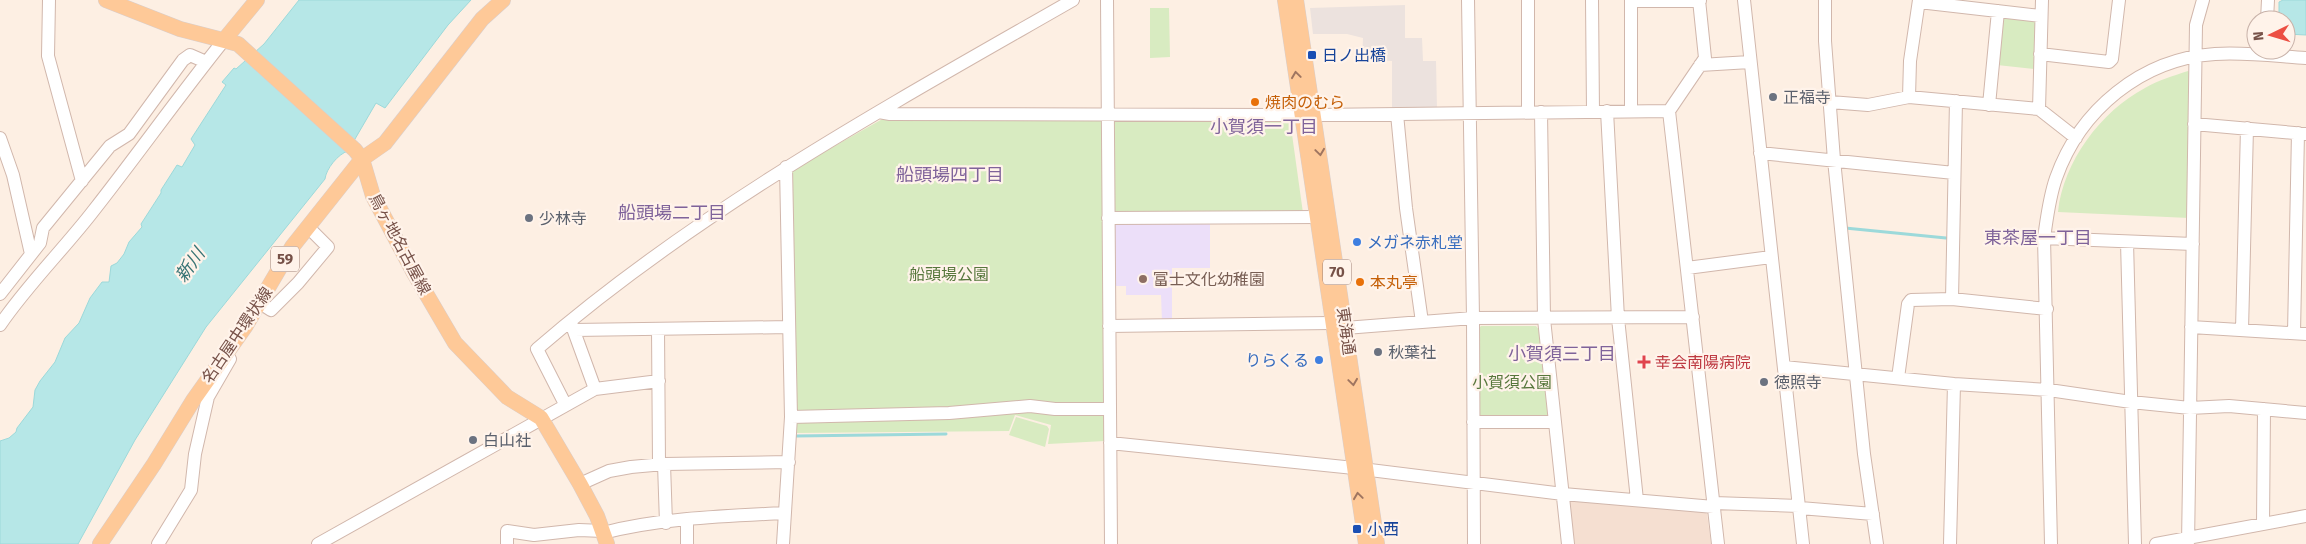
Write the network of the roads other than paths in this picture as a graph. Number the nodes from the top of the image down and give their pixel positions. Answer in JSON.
{"nodes":[{"id":1,"x":49,"y":0,"type":"edge"},
{"id":2,"x":106,"y":0,"type":"edge"},
{"id":3,"x":257,"y":0,"type":"edge"},
{"id":4,"x":503,"y":0,"type":"edge"},
{"id":5,"x":1073,"y":0,"type":"edge"},
{"id":6,"x":1107,"y":0,"type":"edge"},
{"id":7,"x":1468,"y":0,"type":"edge"},
{"id":8,"x":1528,"y":0,"type":"edge"},
{"id":9,"x":1592,"y":0,"type":"edge"},
{"id":10,"x":1700,"y":0,"type":"edge"},
{"id":11,"x":1744,"y":0,"type":"edge"},
{"id":12,"x":1825,"y":0,"type":"edge"},
{"id":13,"x":2042,"y":0,"type":"edge"},
{"id":14,"x":2119,"y":0,"type":"edge"},
{"id":15,"x":2203,"y":0,"type":"edge"},
{"id":16,"x":1287,"y":1,"type":"edge"},
{"id":17,"x":1919,"y":1,"type":"edge"},
{"id":18,"x":1998,"y":11,"type":"junction"},
{"id":19,"x":2041,"y":16,"type":"junction"},
{"id":20,"x":231,"y":42,"type":"junction"},
{"id":21,"x":2040,"y":54,"type":"junction"},
{"id":22,"x":2246,"y":54,"type":"edge"},
{"id":23,"x":2195,"y":57,"type":"junction"},
{"id":24,"x":206,"y":62,"type":"junction"},
{"id":25,"x":1750,"y":62,"type":"junction"},
{"id":26,"x":1700,"y":65,"type":"junction"},
{"id":27,"x":1909,"y":97,"type":"junction"},
{"id":28,"x":1956,"y":101,"type":"junction"},
{"id":29,"x":1830,"y":102,"type":"junction"},
{"id":30,"x":1989,"y":105,"type":"junction"},
{"id":31,"x":2038,"y":109,"type":"junction"},
{"id":32,"x":1607,"y":111,"type":"junction"},
{"id":33,"x":1631,"y":111,"type":"junction"},
{"id":34,"x":1669,"y":111,"type":"junction"},
{"id":35,"x":879,"y":112,"type":"junction"},
{"id":36,"x":1534,"y":112,"type":"junction"},
{"id":37,"x":1593,"y":112,"type":"junction"},
{"id":38,"x":1470,"y":113,"type":"junction"},
{"id":39,"x":1107,"y":114,"type":"junction"},
{"id":40,"x":1397,"y":114,"type":"junction"},
{"id":41,"x":1308,"y":115,"type":"junction"},
{"id":42,"x":2194,"y":124,"type":"junction"},
{"id":43,"x":2247,"y":128,"type":"junction"},
{"id":44,"x":2302,"y":134,"type":"edge"},
{"id":45,"x":0,"y":138,"type":"edge"},
{"id":46,"x":2076,"y":138,"type":"junction"},
{"id":47,"x":1760,"y":153,"type":"junction"},
{"id":48,"x":358,"y":155,"type":"junction"},
{"id":49,"x":1834,"y":160,"type":"junction"},
{"id":50,"x":786,"y":167,"type":"junction"},
{"id":51,"x":1954,"y":173,"type":"junction"},
{"id":52,"x":82,"y":181,"type":"junction"},
{"id":53,"x":1317,"y":217,"type":"junction"},
{"id":54,"x":1108,"y":218,"type":"junction"},
{"id":55,"x":308,"y":227,"type":"junction"},
{"id":56,"x":2044,"y":238,"type":"junction"},
{"id":57,"x":2127,"y":242,"type":"junction"},
{"id":58,"x":2193,"y":244,"type":"junction"},
{"id":59,"x":31,"y":254,"type":"junction"},
{"id":60,"x":1771,"y":257,"type":"junction"},
{"id":61,"x":1687,"y":268,"type":"junction"},
{"id":62,"x":0,"y":294,"type":"edge"},
{"id":63,"x":1952,"y":299,"type":"junction"},
{"id":64,"x":260,"y":303,"type":"junction"},
{"id":65,"x":2047,"y":309,"type":"junction"},
{"id":66,"x":1473,"y":318,"type":"junction"},
{"id":67,"x":1618,"y":318,"type":"junction"},
{"id":68,"x":1693,"y":318,"type":"junction"},
{"id":69,"x":1544,"y":319,"type":"junction"},
{"id":70,"x":1422,"y":322,"type":"junction"},
{"id":71,"x":0,"y":325,"type":"edge"},
{"id":72,"x":572,"y":325,"type":"junction"},
{"id":73,"x":1339,"y":325,"type":"junction"},
{"id":74,"x":1109,"y":326,"type":"junction"},
{"id":75,"x":789,"y":327,"type":"junction"},
{"id":76,"x":2191,"y":327,"type":"junction"},
{"id":77,"x":658,"y":329,"type":"junction"},
{"id":78,"x":2242,"y":330,"type":"junction"},
{"id":79,"x":2300,"y":333,"type":"edge"},
{"id":80,"x":227,"y":352,"type":"junction"},
{"id":81,"x":1784,"y":367,"type":"junction"},
{"id":82,"x":1856,"y":374,"type":"junction"},
{"id":83,"x":1898,"y":378,"type":"junction"},
{"id":84,"x":659,"y":381,"type":"junction"},
{"id":85,"x":1954,"y":384,"type":"junction"},
{"id":86,"x":595,"y":389,"type":"junction"},
{"id":87,"x":2048,"y":390,"type":"junction"},
{"id":88,"x":2131,"y":402,"type":"junction"},
{"id":89,"x":565,"y":404,"type":"junction"},
{"id":90,"x":2190,"y":408,"type":"junction"},
{"id":91,"x":1110,"y":409,"type":"junction"},
{"id":92,"x":2264,"y":409,"type":"junction"},
{"id":93,"x":2306,"y":413,"type":"edge"},
{"id":94,"x":791,"y":417,"type":"junction"},
{"id":95,"x":541,"y":418,"type":"junction"},
{"id":96,"x":1474,"y":422,"type":"junction"},
{"id":97,"x":1555,"y":422,"type":"junction"},
{"id":98,"x":1110,"y":443,"type":"junction"},
{"id":99,"x":788,"y":462,"type":"junction"},
{"id":100,"x":661,"y":464,"type":"junction"},
{"id":101,"x":1360,"y":470,"type":"junction"},
{"id":102,"x":1474,"y":483,"type":"junction"},
{"id":103,"x":580,"y":484,"type":"junction"},
{"id":104,"x":1563,"y":494,"type":"junction"},
{"id":105,"x":1637,"y":500,"type":"junction"},
{"id":106,"x":1714,"y":505,"type":"junction"},
{"id":107,"x":1800,"y":507,"type":"junction"},
{"id":108,"x":785,"y":513,"type":"junction"},
{"id":109,"x":1874,"y":514,"type":"junction"},
{"id":110,"x":2306,"y":516,"type":"edge"},
{"id":111,"x":687,"y":521,"type":"junction"},
{"id":112,"x":666,"y":523,"type":"junction"},
{"id":113,"x":2263,"y":524,"type":"junction"},
{"id":114,"x":604,"y":536,"type":"edge"},
{"id":115,"x":557,"y":538,"type":"edge"},
{"id":116,"x":2188,"y":541,"type":"edge"},
{"id":117,"x":100,"y":544,"type":"edge"},
{"id":118,"x":158,"y":544,"type":"edge"},
{"id":119,"x":318,"y":544,"type":"edge"},
{"id":120,"x":507,"y":544,"type":"edge"},
{"id":121,"x":687,"y":544,"type":"edge"},
{"id":122,"x":783,"y":544,"type":"edge"},
{"id":123,"x":1111,"y":544,"type":"edge"},
{"id":124,"x":1366,"y":544,"type":"edge"},
{"id":125,"x":1377,"y":544,"type":"edge"},
{"id":126,"x":1474,"y":544,"type":"edge"},
{"id":127,"x":1568,"y":544,"type":"edge"},
{"id":128,"x":1718,"y":544,"type":"edge"},
{"id":129,"x":1803,"y":544,"type":"edge"},
{"id":130,"x":1877,"y":544,"type":"edge"},
{"id":131,"x":1950,"y":544,"type":"edge"},
{"id":132,"x":2051,"y":544,"type":"edge"},
{"id":133,"x":2135,"y":544,"type":"edge"},
{"id":134,"x":2156,"y":544,"type":"edge"}],
"edges":[{"from":1,"to":52,"type":"street"},
{"from":2,"to":20,"type":"main road"},
{"from":3,"to":20,"type":"main road"},
{"from":4,"to":48,"type":"main road","name":"名古屋中環状線","number":"59"},
{"from":5,"to":35,"type":"street"},
{"from":6,"to":39,"type":"street"},
{"from":7,"to":38,"type":"street"},
{"from":8,"to":36,"type":"street"},
{"from":9,"to":37,"type":"street"},
{"from":10,"to":26,"type":"street"},
{"from":10,"to":33,"type":"street"},
{"from":11,"to":25,"type":"street"},
{"from":12,"to":29,"type":"street"},
{"from":13,"to":19,"type":"street"},
{"from":14,"to":21,"type":"street"},
{"from":15,"to":23,"type":"street"},
{"from":16,"to":41,"type":"main road","name":"東海通","number":"70"},
{"from":17,"to":18,"type":"street"},
{"from":17,"to":27,"type":"street"},
{"from":18,"to":19,"type":"street"},
{"from":18,"to":30,"type":"street"},
{"from":19,"to":21,"type":"street"},
{"from":20,"to":24,"type":"street"},
{"from":20,"to":48,"type":"main road"},
{"from":21,"to":31,"type":"street"},
{"from":22,"to":23,"type":"street"},
{"from":23,"to":42,"type":"street"},
{"from":23,"to":46,"type":"street"},
{"from":24,"to":52,"type":"street"},
{"from":24,"to":71,"type":"street"},
{"from":25,"to":26,"type":"street"},
{"from":25,"to":47,"type":"street"},
{"from":26,"to":34,"type":"street"},
{"from":27,"to":28,"type":"street"},
{"from":27,"to":29,"type":"street"},
{"from":28,"to":30,"type":"street"},
{"from":28,"to":51,"type":"street"},
{"from":29,"to":49,"type":"street"},
{"from":30,"to":31,"type":"street"},
{"from":31,"to":46,"type":"street"},
{"from":32,"to":33,"type":"street"},
{"from":32,"to":37,"type":"street"},
{"from":32,"to":67,"type":"street"},
{"from":33,"to":34,"type":"street"},
{"from":34,"to":61,"type":"street"},
{"from":35,"to":39,"type":"street"},
{"from":35,"to":50,"type":"street"},
{"from":36,"to":37,"type":"street"},
{"from":36,"to":38,"type":"street"},
{"from":36,"to":69,"type":"street"},
{"from":38,"to":40,"type":"street"},
{"from":38,"to":66,"type":"street"},
{"from":39,"to":41,"type":"street"},
{"from":39,"to":54,"type":"street"},
{"from":40,"to":41,"type":"street"},
{"from":40,"to":70,"type":"street"},
{"from":41,"to":53,"type":"main road","name":"東海通","number":"70"},
{"from":41,"to":73,"type":"main road","name":"東海通","number":"70","one_way":true},
{"from":42,"to":43,"type":"street"},
{"from":42,"to":58,"type":"street"},
{"from":43,"to":44,"type":"street"},
{"from":43,"to":78,"type":"street"},
{"from":44,"to":79,"type":"street"},
{"from":45,"to":59,"type":"street"},
{"from":46,"to":56,"type":"street"},
{"from":47,"to":49,"type":"street"},
{"from":47,"to":60,"type":"street"},
{"from":48,"to":55,"type":"main road","name":"名古屋中環状線","number":"59"},
{"from":48,"to":95,"type":"main road","name":"鳥ヶ地名古屋線"},
{"from":49,"to":51,"type":"street"},
{"from":49,"to":82,"type":"street"},
{"from":50,"to":72,"type":"street"},
{"from":50,"to":75,"type":"street"},
{"from":51,"to":63,"type":"street"},
{"from":52,"to":59,"type":"street"},
{"from":53,"to":54,"type":"street"},
{"from":53,"to":73,"type":"main road","name":"東海通","number":"70"},
{"from":54,"to":74,"type":"street"},
{"from":55,"to":64,"type":"main road","name":"名古屋中環状線","number":"59"},
{"from":55,"to":64,"type":"street"},
{"from":56,"to":57,"type":"street"},
{"from":56,"to":65,"type":"street"},
{"from":57,"to":58,"type":"street"},
{"from":57,"to":88,"type":"street"},
{"from":58,"to":76,"type":"street"},
{"from":59,"to":62,"type":"street"},
{"from":60,"to":61,"type":"street"},
{"from":60,"to":81,"type":"street"},
{"from":61,"to":68,"type":"street"},
{"from":63,"to":65,"type":"street"},
{"from":63,"to":83,"type":"street"},
{"from":64,"to":80,"type":"main road","name":"名古屋中環状線","number":"59"},
{"from":65,"to":87,"type":"street"},
{"from":66,"to":69,"type":"street"},
{"from":66,"to":70,"type":"street"},
{"from":66,"to":96,"type":"street"},
{"from":67,"to":68,"type":"street"},
{"from":67,"to":69,"type":"street"},
{"from":67,"to":105,"type":"street"},
{"from":68,"to":106,"type":"street"},
{"from":69,"to":97,"type":"street"},
{"from":70,"to":73,"type":"street"},
{"from":72,"to":77,"type":"street"},
{"from":72,"to":86,"type":"street"},
{"from":72,"to":89,"type":"street"},
{"from":73,"to":74,"type":"street"},
{"from":73,"to":101,"type":"main road","name":"東海通","number":"70"},
{"from":74,"to":91,"type":"street"},
{"from":75,"to":77,"type":"street"},
{"from":75,"to":94,"type":"street"},
{"from":76,"to":78,"type":"street"},
{"from":76,"to":90,"type":"street"},
{"from":77,"to":84,"type":"street"},
{"from":78,"to":79,"type":"street"},
{"from":80,"to":117,"type":"main road","name":"名古屋中環状線","number":"59"},
{"from":80,"to":118,"type":"street"},
{"from":81,"to":82,"type":"street"},
{"from":81,"to":107,"type":"street"},
{"from":82,"to":83,"type":"street"},
{"from":82,"to":109,"type":"street"},
{"from":83,"to":85,"type":"street"},
{"from":84,"to":86,"type":"street"},
{"from":84,"to":100,"type":"street"},
{"from":85,"to":87,"type":"street"},
{"from":85,"to":131,"type":"street"},
{"from":86,"to":89,"type":"street"},
{"from":87,"to":88,"type":"street"},
{"from":87,"to":132,"type":"street"},
{"from":88,"to":90,"type":"street"},
{"from":88,"to":133,"type":"street"},
{"from":89,"to":95,"type":"street"},
{"from":90,"to":92,"type":"street"},
{"from":90,"to":116,"type":"street"},
{"from":91,"to":94,"type":"street"},
{"from":91,"to":98,"type":"street"},
{"from":92,"to":93,"type":"street"},
{"from":92,"to":113,"type":"street"},
{"from":94,"to":99,"type":"street"},
{"from":95,"to":103,"type":"main road","name":"鳥ヶ地名古屋線"},
{"from":95,"to":119,"type":"street"},
{"from":96,"to":97,"type":"street"},
{"from":96,"to":102,"type":"street"},
{"from":97,"to":104,"type":"street"},
{"from":98,"to":101,"type":"street"},
{"from":98,"to":123,"type":"street"},
{"from":99,"to":100,"type":"street"},
{"from":99,"to":108,"type":"street"},
{"from":100,"to":103,"type":"street"},
{"from":100,"to":112,"type":"street"},
{"from":101,"to":102,"type":"street"},
{"from":124,"to":101,"type":"main road","name":"東海通","number":"70","one_way":true},
{"from":101,"to":125,"type":"main road","name":"東海通","number":"70"},
{"from":102,"to":104,"type":"street"},
{"from":102,"to":126,"type":"street"},
{"from":103,"to":114,"type":"main road","name":"鳥ヶ地名古屋線"},
{"from":104,"to":105,"type":"street"},
{"from":104,"to":127,"type":"street"},
{"from":105,"to":106,"type":"street"},
{"from":106,"to":107,"type":"street"},
{"from":106,"to":128,"type":"street"},
{"from":107,"to":109,"type":"street"},
{"from":107,"to":129,"type":"street"},
{"from":108,"to":111,"type":"street"},
{"from":108,"to":122,"type":"street"},
{"from":109,"to":130,"type":"street"},
{"from":110,"to":113,"type":"street"},
{"from":111,"to":112,"type":"street"},
{"from":111,"to":121,"type":"street"},
{"from":112,"to":114,"type":"street"},
{"from":113,"to":116,"type":"street"},
{"from":114,"to":115,"type":"street"},
{"from":115,"to":120,"type":"street"},
{"from":116,"to":134,"type":"street"}]}
